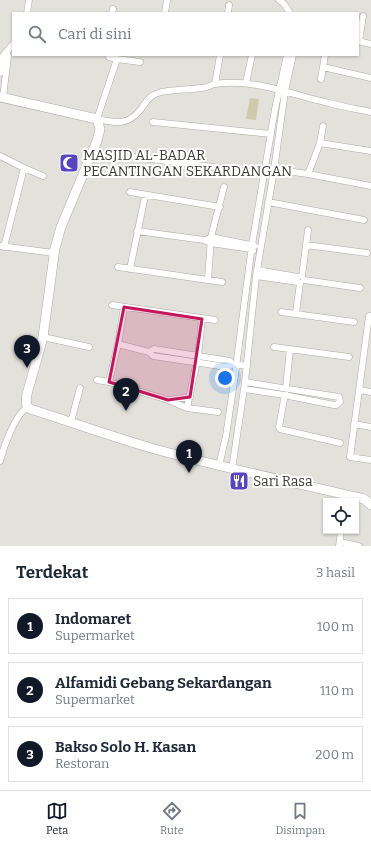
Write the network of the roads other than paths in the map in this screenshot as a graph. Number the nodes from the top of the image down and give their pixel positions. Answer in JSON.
{"nodes":[{"id":1,"x":29,"y":0,"type":"edge"},
{"id":2,"x":167,"y":0,"type":"edge"},
{"id":3,"x":279,"y":0,"type":"edge"},
{"id":4,"x":229,"y":5,"type":"dead end"},
{"id":5,"x":27,"y":12,"type":"edge"},
{"id":6,"x":165,"y":12,"type":"edge"},
{"id":7,"x":228,"y":12,"type":"edge"},
{"id":8,"x":289,"y":12,"type":"edge"},
{"id":9,"x":363,"y":16,"type":"dead end"},
{"id":10,"x":359,"y":41,"type":"edge"},
{"id":11,"x":371,"y":44,"type":"edge"},
{"id":12,"x":12,"y":45,"type":"edge"},
{"id":13,"x":6,"y":52,"type":"junction"},
{"id":14,"x":108,"y":56,"type":"edge"},
{"id":15,"x":220,"y":56,"type":"edge"},
{"id":16,"x":252,"y":56,"type":"edge"},
{"id":17,"x":287,"y":56,"type":"edge"},
{"id":18,"x":293,"y":56,"type":"edge"},
{"id":19,"x":325,"y":56,"type":"edge"},
{"id":20,"x":130,"y":58,"type":"edge"},
{"id":21,"x":117,"y":59,"type":"junction"},
{"id":22,"x":140,"y":62,"type":"dead end"},
{"id":23,"x":323,"y":67,"type":"junction"},
{"id":24,"x":0,"y":73,"type":"edge"},
{"id":25,"x":371,"y":78,"type":"edge"},
{"id":26,"x":321,"y":79,"type":"dead end"},
{"id":27,"x":246,"y":83,"type":"junction"},
{"id":28,"x":215,"y":84,"type":"junction"},
{"id":29,"x":282,"y":90,"type":"junction"},
{"id":30,"x":1,"y":97,"type":"edge"},
{"id":31,"x":371,"y":112,"type":"edge"},
{"id":32,"x":97,"y":119,"type":"junction"},
{"id":33,"x":153,"y":122,"type":"dead end"},
{"id":34,"x":323,"y":126,"type":"dead end"},
{"id":35,"x":271,"y":134,"type":"junction"},
{"id":36,"x":320,"y":143,"type":"junction"},
{"id":37,"x":371,"y":151,"type":"edge"},
{"id":38,"x":0,"y":156,"type":"edge"},
{"id":39,"x":135,"y":157,"type":"dead end"},
{"id":40,"x":24,"y":168,"type":"junction"},
{"id":41,"x":265,"y":171,"type":"junction"},
{"id":42,"x":273,"y":172,"type":"junction"},
{"id":43,"x":308,"y":174,"type":"junction"},
{"id":44,"x":43,"y":176,"type":"dead end"},
{"id":45,"x":371,"y":186,"type":"edge"},
{"id":46,"x":224,"y":187,"type":"dead end"},
{"id":47,"x":130,"y":192,"type":"dead end"},
{"id":48,"x":145,"y":196,"type":"junction"},
{"id":49,"x":268,"y":202,"type":"junction"},
{"id":50,"x":220,"y":207,"type":"junction"},
{"id":51,"x":364,"y":220,"type":"dead end"},
{"id":52,"x":308,"y":230,"type":"dead end"},
{"id":53,"x":137,"y":231,"type":"junction"},
{"id":54,"x":211,"y":240,"type":"junction"},
{"id":55,"x":306,"y":245,"type":"junction"},
{"id":56,"x":2,"y":246,"type":"edge"},
{"id":57,"x":252,"y":247,"type":"junction"},
{"id":58,"x":260,"y":248,"type":"junction"},
{"id":59,"x":367,"y":253,"type":"dead end"},
{"id":60,"x":54,"y":254,"type":"junction"},
{"id":61,"x":260,"y":256,"type":"junction"},
{"id":62,"x":118,"y":267,"type":"dead end"},
{"id":63,"x":130,"y":269,"type":"junction"},
{"id":64,"x":257,"y":273,"type":"junction"},
{"id":65,"x":208,"y":280,"type":"junction"},
{"id":66,"x":300,"y":280,"type":"junction"},
{"id":67,"x":222,"y":282,"type":"dead end"},
{"id":68,"x":360,"y":288,"type":"dead end"},
{"id":69,"x":112,"y":305,"type":"dead end"},
{"id":70,"x":124,"y":306,"type":"junction"},
{"id":71,"x":281,"y":312,"type":"dead end"},
{"id":72,"x":296,"y":313,"type":"junction"},
{"id":73,"x":371,"y":316,"type":"edge"},
{"id":74,"x":202,"y":319,"type":"junction"},
{"id":75,"x":215,"y":320,"type":"dead end"},
{"id":76,"x":354,"y":322,"type":"dead end"},
{"id":77,"x":43,"y":337,"type":"junction"},
{"id":78,"x":118,"y":344,"type":"junction"},
{"id":79,"x":274,"y":346,"type":"dead end"},
{"id":80,"x":89,"y":347,"type":"dead end"},
{"id":81,"x":290,"y":349,"type":"junction"},
{"id":82,"x":368,"y":355,"type":"edge"},
{"id":83,"x":350,"y":357,"type":"dead end"},
{"id":84,"x":197,"y":359,"type":"junction"},
{"id":85,"x":234,"y":365,"type":"junction"},
{"id":86,"x":247,"y":366,"type":"junction"},
{"id":87,"x":235,"y":375,"type":"junction"},
{"id":88,"x":246,"y":379,"type":"junction"},
{"id":89,"x":97,"y":380,"type":"dead end"},
{"id":90,"x":109,"y":382,"type":"junction"},
{"id":91,"x":80,"y":388,"type":"dead end"},
{"id":92,"x":286,"y":388,"type":"junction"},
{"id":93,"x":244,"y":389,"type":"junction"},
{"id":94,"x":360,"y":390,"type":"junction"},
{"id":95,"x":371,"y":392,"type":"edge"},
{"id":96,"x":284,"y":395,"type":"junction"},
{"id":97,"x":190,"y":397,"type":"junction"},
{"id":98,"x":168,"y":400,"type":"junction"},
{"id":99,"x":187,"y":408,"type":"junction"},
{"id":100,"x":30,"y":409,"type":"junction"},
{"id":101,"x":218,"y":412,"type":"dead end"},
{"id":102,"x":71,"y":422,"type":"junction"},
{"id":103,"x":354,"y":424,"type":"junction"},
{"id":104,"x":371,"y":427,"type":"edge"},
{"id":105,"x":226,"y":436,"type":"junction"},
{"id":106,"x":236,"y":438,"type":"junction"},
{"id":107,"x":2,"y":443,"type":"edge"},
{"id":108,"x":340,"y":443,"type":"dead end"},
{"id":109,"x":371,"y":460,"type":"edge"},
{"id":110,"x":0,"y":461,"type":"edge"},
{"id":111,"x":219,"y":466,"type":"junction"},
{"id":112,"x":232,"y":469,"type":"junction"},
{"id":113,"x":369,"y":500,"type":"edge"},
{"id":114,"x":341,"y":534,"type":"edge"},
{"id":115,"x":339,"y":544,"type":"edge"},
{"id":116,"x":359,"y":546,"type":"edge"}],
"edges":[{"from":1,"to":5,"type":"street"},
{"from":2,"to":6,"type":"street"},
{"from":3,"to":8,"type":"street"},
{"from":4,"to":7,"type":"street"},
{"from":9,"to":10,"type":"street"},
{"from":10,"to":11,"type":"street"},
{"from":12,"to":13,"type":"street"},
{"from":13,"to":24,"type":"street"},
{"from":13,"to":30,"type":"street"},
{"from":14,"to":21,"type":"street"},
{"from":15,"to":28,"type":"street"},
{"from":16,"to":27,"type":"street"},
{"from":17,"to":29,"type":"street"},
{"from":18,"to":29,"type":"street"},
{"from":19,"to":23,"type":"street"},
{"from":20,"to":21,"type":"street"},
{"from":20,"to":22,"type":"street"},
{"from":21,"to":32,"type":"street"},
{"from":23,"to":25,"type":"street"},
{"from":23,"to":26,"type":"street"},
{"from":27,"to":28,"type":"street"},
{"from":27,"to":29,"type":"street"},
{"from":28,"to":32,"type":"street"},
{"from":29,"to":31,"type":"street"},
{"from":29,"to":35,"type":"street"},
{"from":29,"to":42,"type":"street"},
{"from":30,"to":32,"type":"street"},
{"from":32,"to":60,"type":"street"},
{"from":33,"to":35,"type":"street"},
{"from":34,"to":36,"type":"street"},
{"from":35,"to":41,"type":"street"},
{"from":36,"to":37,"type":"street"},
{"from":36,"to":43,"type":"street"},
{"from":38,"to":40,"type":"street"},
{"from":39,"to":41,"type":"street"},
{"from":40,"to":44,"type":"street"},
{"from":40,"to":56,"type":"street"},
{"from":41,"to":42,"type":"street"},
{"from":41,"to":57,"type":"street"},
{"from":42,"to":43,"type":"street"},
{"from":42,"to":49,"type":"street"},
{"from":43,"to":45,"type":"street"},
{"from":46,"to":50,"type":"street"},
{"from":47,"to":48,"type":"street"},
{"from":48,"to":50,"type":"street"},
{"from":48,"to":53,"type":"street"},
{"from":49,"to":51,"type":"street"},
{"from":49,"to":58,"type":"street"},
{"from":50,"to":54,"type":"street"},
{"from":52,"to":55,"type":"street"},
{"from":53,"to":54,"type":"street"},
{"from":53,"to":63,"type":"street"},
{"from":54,"to":57,"type":"street"},
{"from":54,"to":65,"type":"street"},
{"from":55,"to":59,"type":"street"},
{"from":55,"to":66,"type":"street"},
{"from":56,"to":60,"type":"street"},
{"from":57,"to":58,"type":"street"},
{"from":57,"to":61,"type":"street"},
{"from":57,"to":85,"type":"street"},
{"from":58,"to":61,"type":"street"},
{"from":60,"to":77,"type":"street"},
{"from":61,"to":64,"type":"street"},
{"from":62,"to":63,"type":"street"},
{"from":63,"to":65,"type":"street"},
{"from":64,"to":66,"type":"street"},
{"from":64,"to":86,"type":"street"},
{"from":65,"to":67,"type":"street"},
{"from":66,"to":68,"type":"street"},
{"from":66,"to":72,"type":"street"},
{"from":69,"to":70,"type":"street"},
{"from":70,"to":74,"type":"street"},
{"from":70,"to":78,"type":"street"},
{"from":71,"to":72,"type":"street"},
{"from":72,"to":76,"type":"street"},
{"from":73,"to":82,"type":"street"},
{"from":74,"to":75,"type":"street"},
{"from":74,"to":84,"type":"street"},
{"from":77,"to":80,"type":"street"},
{"from":77,"to":100,"type":"street"},
{"from":78,"to":84,"type":"street"},
{"from":78,"to":90,"type":"street"},
{"from":79,"to":81,"type":"street"},
{"from":81,"to":83,"type":"street"},
{"from":81,"to":92,"type":"street"},
{"from":82,"to":94,"type":"street"},
{"from":84,"to":85,"type":"street"},
{"from":84,"to":97,"type":"street"},
{"from":85,"to":86,"type":"street"},
{"from":85,"to":87,"type":"street"},
{"from":86,"to":88,"type":"street"},
{"from":87,"to":88,"type":"street"},
{"from":87,"to":105,"type":"street"},
{"from":88,"to":92,"type":"street"},
{"from":88,"to":93,"type":"street"},
{"from":89,"to":90,"type":"street"},
{"from":90,"to":98,"type":"street"},
{"from":91,"to":102,"type":"street"},
{"from":92,"to":96,"type":"street"},
{"from":92,"to":96,"type":"street"},
{"from":93,"to":96,"type":"street"},
{"from":93,"to":106,"type":"street"},
{"from":94,"to":95,"type":"street"},
{"from":94,"to":103,"type":"street"},
{"from":96,"to":108,"type":"street"},
{"from":97,"to":98,"type":"street"},
{"from":97,"to":99,"type":"street"},
{"from":98,"to":99,"type":"street"},
{"from":99,"to":101,"type":"street"},
{"from":100,"to":102,"type":"street"},
{"from":100,"to":107,"type":"street"},
{"from":102,"to":111,"type":"street"},
{"from":103,"to":104,"type":"street"},
{"from":103,"to":109,"type":"street"},
{"from":105,"to":106,"type":"street"},
{"from":105,"to":111,"type":"street"},
{"from":106,"to":112,"type":"street"},
{"from":107,"to":110,"type":"street"},
{"from":111,"to":112,"type":"street"},
{"from":112,"to":113,"type":"street"},
{"from":114,"to":115,"type":"street"},
{"from":115,"to":116,"type":"street"}]}
